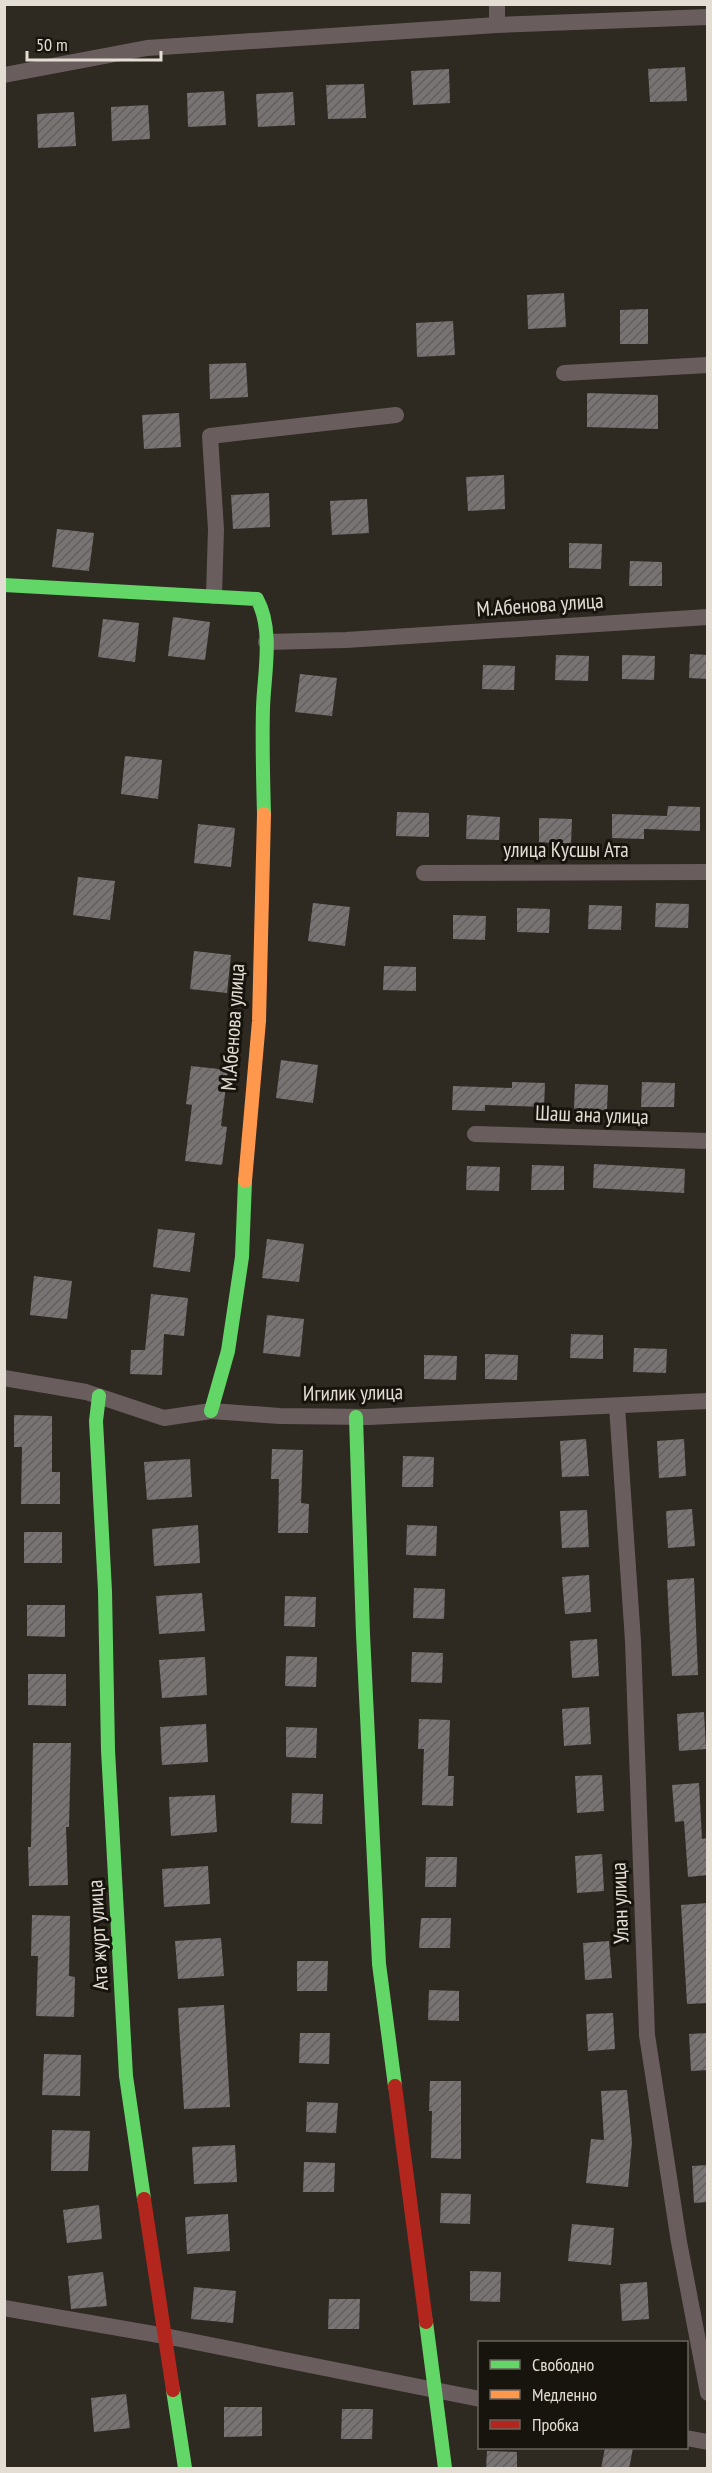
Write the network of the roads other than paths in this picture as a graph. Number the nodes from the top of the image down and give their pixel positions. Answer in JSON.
{"nodes":[{"id":1,"x":497,"y":4,"type":"edge"},
{"id":2,"x":708,"y":17,"type":"edge"},
{"id":3,"x":497,"y":26,"type":"junction"},
{"id":4,"x":4,"y":75,"type":"edge"},
{"id":5,"x":708,"y":365,"type":"edge"},
{"id":6,"x":564,"y":374,"type":"dead end"},
{"id":7,"x":396,"y":415,"type":"dead end"},
{"id":8,"x":4,"y":585,"type":"edge"},
{"id":9,"x":214,"y":596,"type":"junction"},
{"id":10,"x":708,"y":617,"type":"edge"},
{"id":11,"x":266,"y":642,"type":"junction"},
{"id":12,"x":708,"y":872,"type":"edge"},
{"id":13,"x":424,"y":873,"type":"dead end"},
{"id":14,"x":475,"y":1134,"type":"dead end"},
{"id":15,"x":708,"y":1141,"type":"edge"},
{"id":16,"x":4,"y":1378,"type":"edge"},
{"id":17,"x":99,"y":1396,"type":"junction"},
{"id":18,"x":708,"y":1401,"type":"edge"},
{"id":19,"x":618,"y":1406,"type":"junction"},
{"id":20,"x":211,"y":1412,"type":"junction"},
{"id":21,"x":356,"y":1417,"type":"junction"},
{"id":22,"x":4,"y":2308,"type":"edge"},
{"id":23,"x":165,"y":2336,"type":"junction"},
{"id":24,"x":434,"y":2390,"type":"junction"},
{"id":25,"x":708,"y":2393,"type":"edge"},
{"id":26,"x":478,"y":2399,"type":"edge"},
{"id":27,"x":688,"y":2438,"type":"edge"},
{"id":28,"x":708,"y":2442,"type":"edge"},
{"id":29,"x":185,"y":2469,"type":"edge"},
{"id":30,"x":445,"y":2469,"type":"edge"}],
"edges":[{"from":1,"to":3,"type":"street"},
{"from":2,"to":3,"type":"street"},
{"from":3,"to":4,"type":"street"},
{"from":5,"to":6,"type":"street"},
{"from":7,"to":9,"type":"street"},
{"from":8,"to":9,"type":"street","name":"М.Абенова улица"},
{"from":9,"to":11,"type":"street","name":"М.Абенова улица"},
{"from":10,"to":11,"type":"street","name":"М.Абенова улица"},
{"from":11,"to":20,"type":"street","name":"М.Абенова улица"},
{"from":12,"to":13,"type":"street","name":"улица Кусшы Ата"},
{"from":14,"to":15,"type":"street","name":"Шаш ана улица"},
{"from":16,"to":17,"type":"street","name":"Игилик улица"},
{"from":17,"to":20,"type":"street","name":"Игилик улица"},
{"from":17,"to":23,"type":"street","name":"Ата журт улица"},
{"from":18,"to":19,"type":"street","name":"Игилик улица"},
{"from":19,"to":21,"type":"street","name":"Игилик улица"},
{"from":19,"to":25,"type":"street","name":"Улан улица"},
{"from":20,"to":21,"type":"street","name":"Игилик улица"},
{"from":21,"to":24,"type":"street"},
{"from":22,"to":23,"type":"street"},
{"from":23,"to":24,"type":"street"},
{"from":23,"to":29,"type":"street","name":"Ата журт улица"},
{"from":24,"to":26,"type":"street"},
{"from":24,"to":30,"type":"street"},
{"from":27,"to":28,"type":"street"}]}
